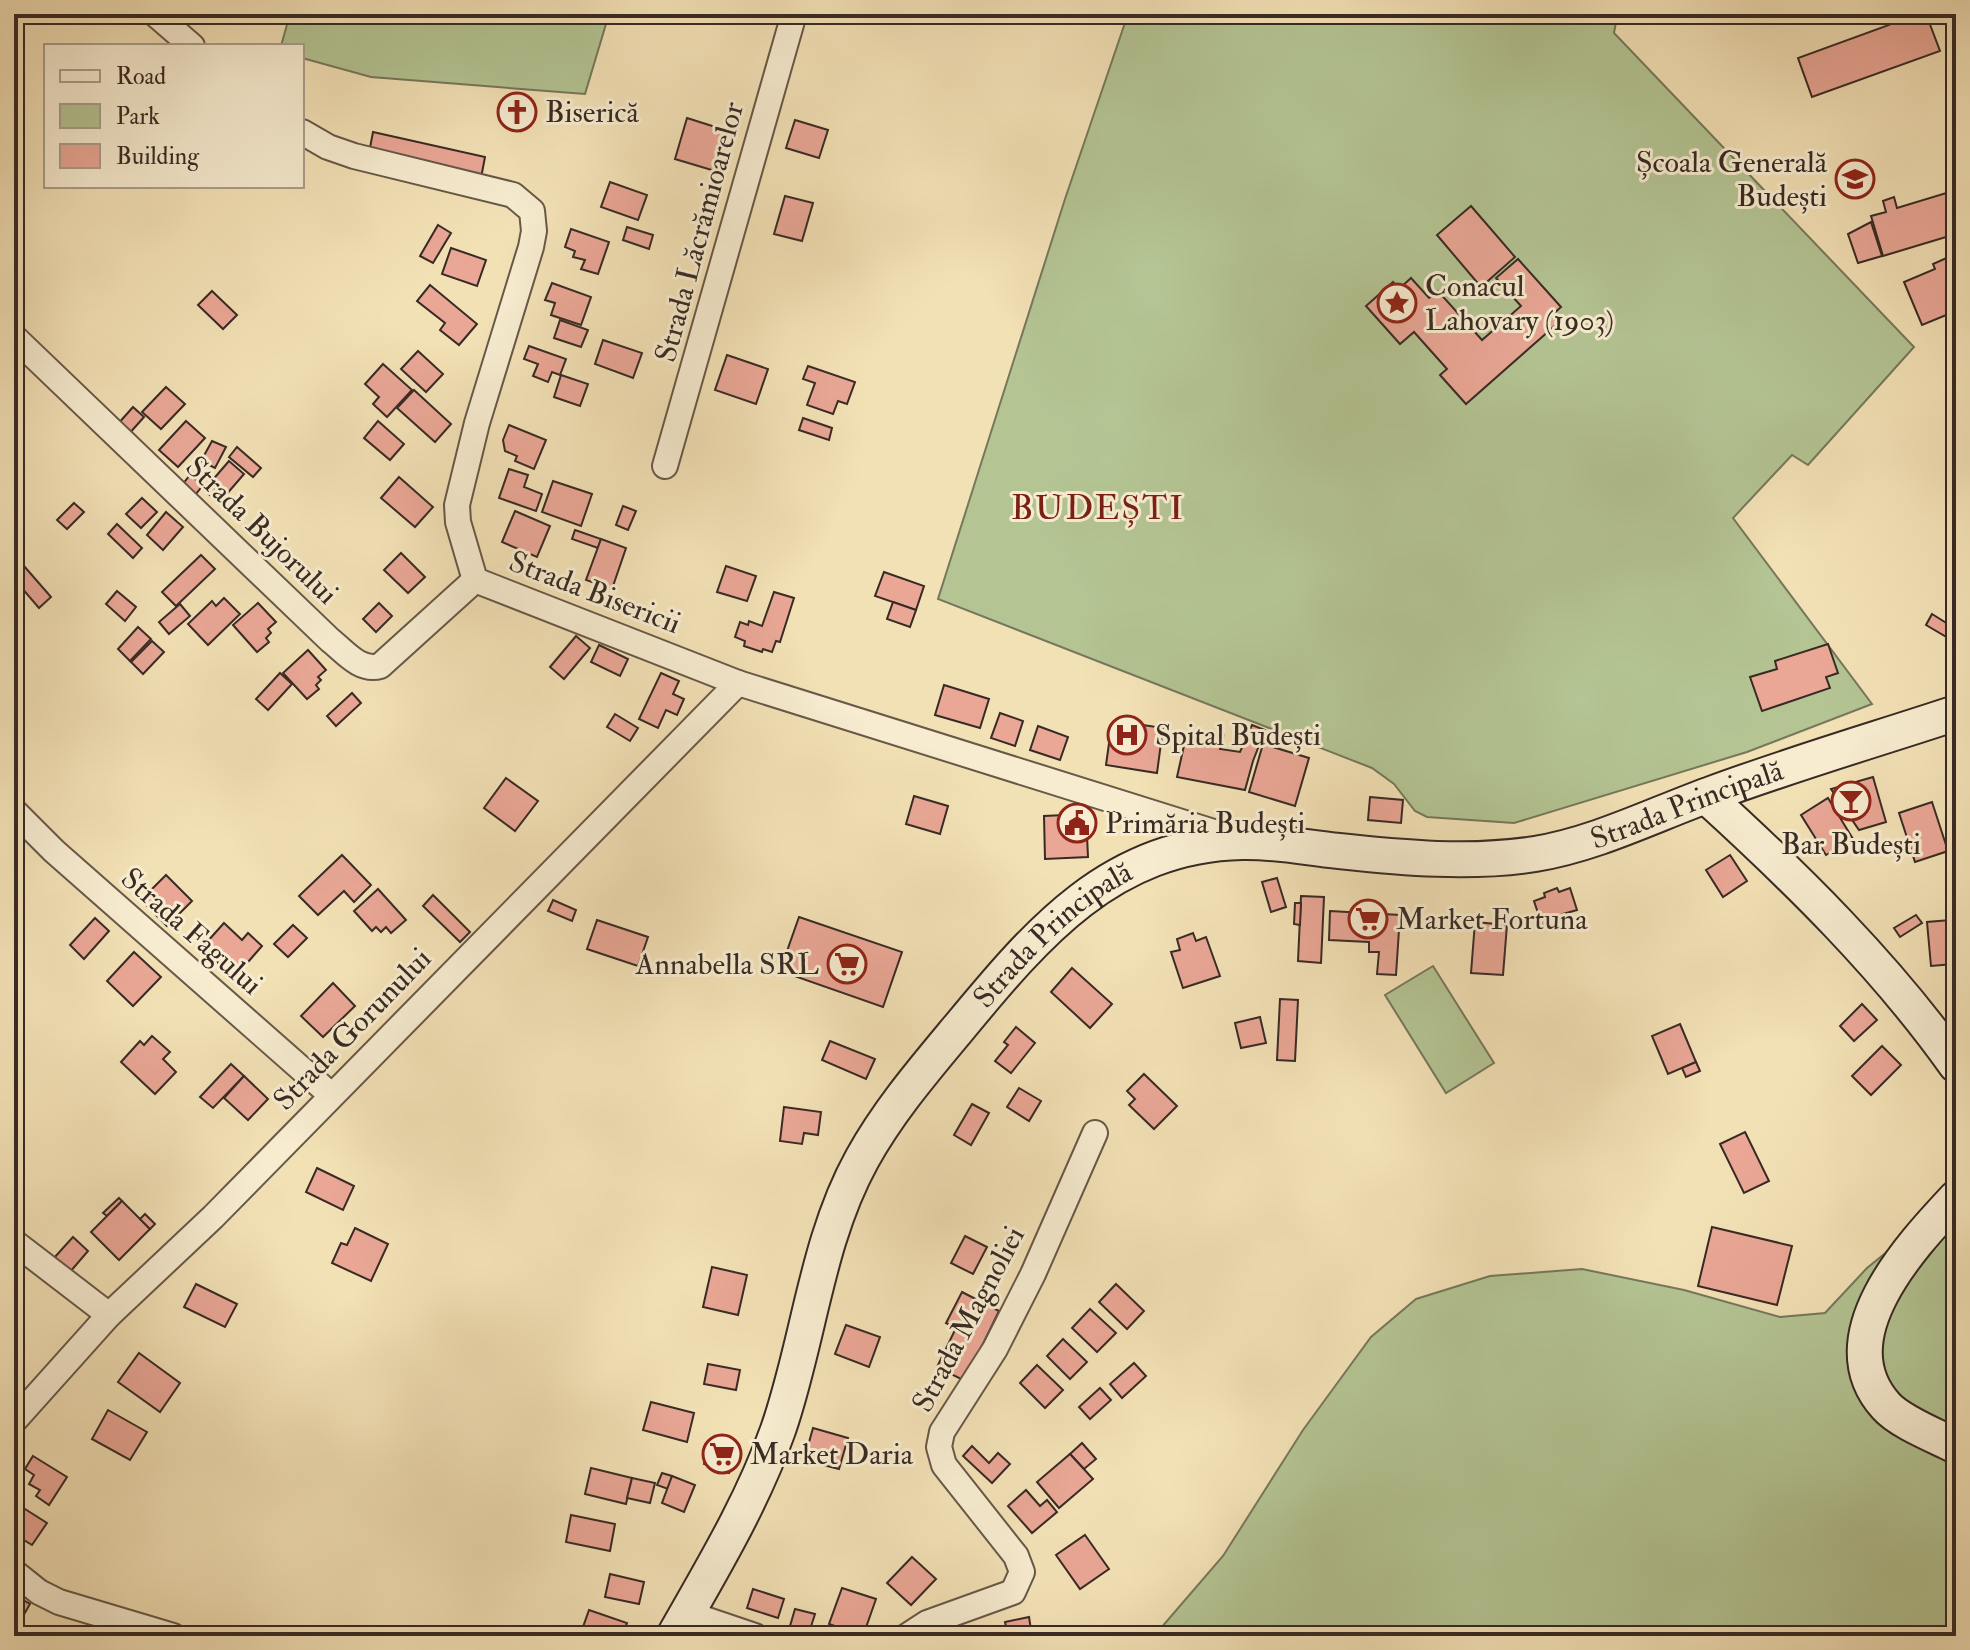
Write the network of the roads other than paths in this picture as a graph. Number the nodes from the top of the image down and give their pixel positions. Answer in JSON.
{"nodes":[{"id":1,"x":155,"y":14,"type":"edge"},
{"id":2,"x":794,"y":14,"type":"edge"},
{"id":3,"x":190,"y":44,"type":"edge"},
{"id":4,"x":304,"y":133,"type":"edge"},
{"id":5,"x":14,"y":337,"type":"edge"},
{"id":6,"x":665,"y":466,"type":"dead end"},
{"id":7,"x":475,"y":580,"type":"junction"},
{"id":8,"x":738,"y":683,"type":"junction"},
{"id":9,"x":1956,"y":713,"type":"edge"},
{"id":10,"x":1706,"y":796,"type":"junction"},
{"id":11,"x":14,"y":811,"type":"edge"},
{"id":12,"x":1245,"y":842,"type":"junction"},
{"id":13,"x":1956,"y":1065,"type":"edge"},
{"id":14,"x":331,"y":1095,"type":"junction"},
{"id":15,"x":1095,"y":1133,"type":"dead end"},
{"id":16,"x":1956,"y":1198,"type":"edge"},
{"id":17,"x":14,"y":1242,"type":"edge"},
{"id":18,"x":109,"y":1315,"type":"junction"},
{"id":19,"x":14,"y":1421,"type":"edge"},
{"id":20,"x":1956,"y":1446,"type":"edge"},
{"id":21,"x":14,"y":1572,"type":"edge"},
{"id":22,"x":681,"y":1624,"type":"edge"},
{"id":23,"x":173,"y":1636,"type":"edge"},
{"id":24,"x":755,"y":1636,"type":"edge"},
{"id":25,"x":907,"y":1636,"type":"edge"}],
"edges":[{"from":1,"to":3,"type":"street"},
{"from":2,"to":6,"type":"street","name":"Strada Lăcrămioarelor"},
{"from":4,"to":7,"type":"street","name":"Strada Bisericii"},
{"from":5,"to":7,"type":"street","name":"Strada Bujorului"},
{"from":7,"to":8,"type":"street","name":"Strada Bisericii"},
{"from":8,"to":12,"type":"street","name":"Strada Bisericii"},
{"from":8,"to":14,"type":"street","name":"Strada Gorunului"},
{"from":9,"to":10,"type":"main road","name":"Strada Principală"},
{"from":10,"to":12,"type":"main road","name":"Strada Principală"},
{"from":10,"to":13,"type":"main road"},
{"from":11,"to":14,"type":"street","name":"Strada Fagului"},
{"from":12,"to":22,"type":"main road","name":"Strada Principală"},
{"from":14,"to":18,"type":"street","name":"Strada Gorunului"},
{"from":15,"to":25,"type":"street","name":"Strada Magnoliei"},
{"from":16,"to":20,"type":"main road"},
{"from":17,"to":18,"type":"street"},
{"from":18,"to":19,"type":"street","name":"Strada Gorunului"},
{"from":21,"to":23,"type":"street"},
{"from":22,"to":24,"type":"street"}]}
